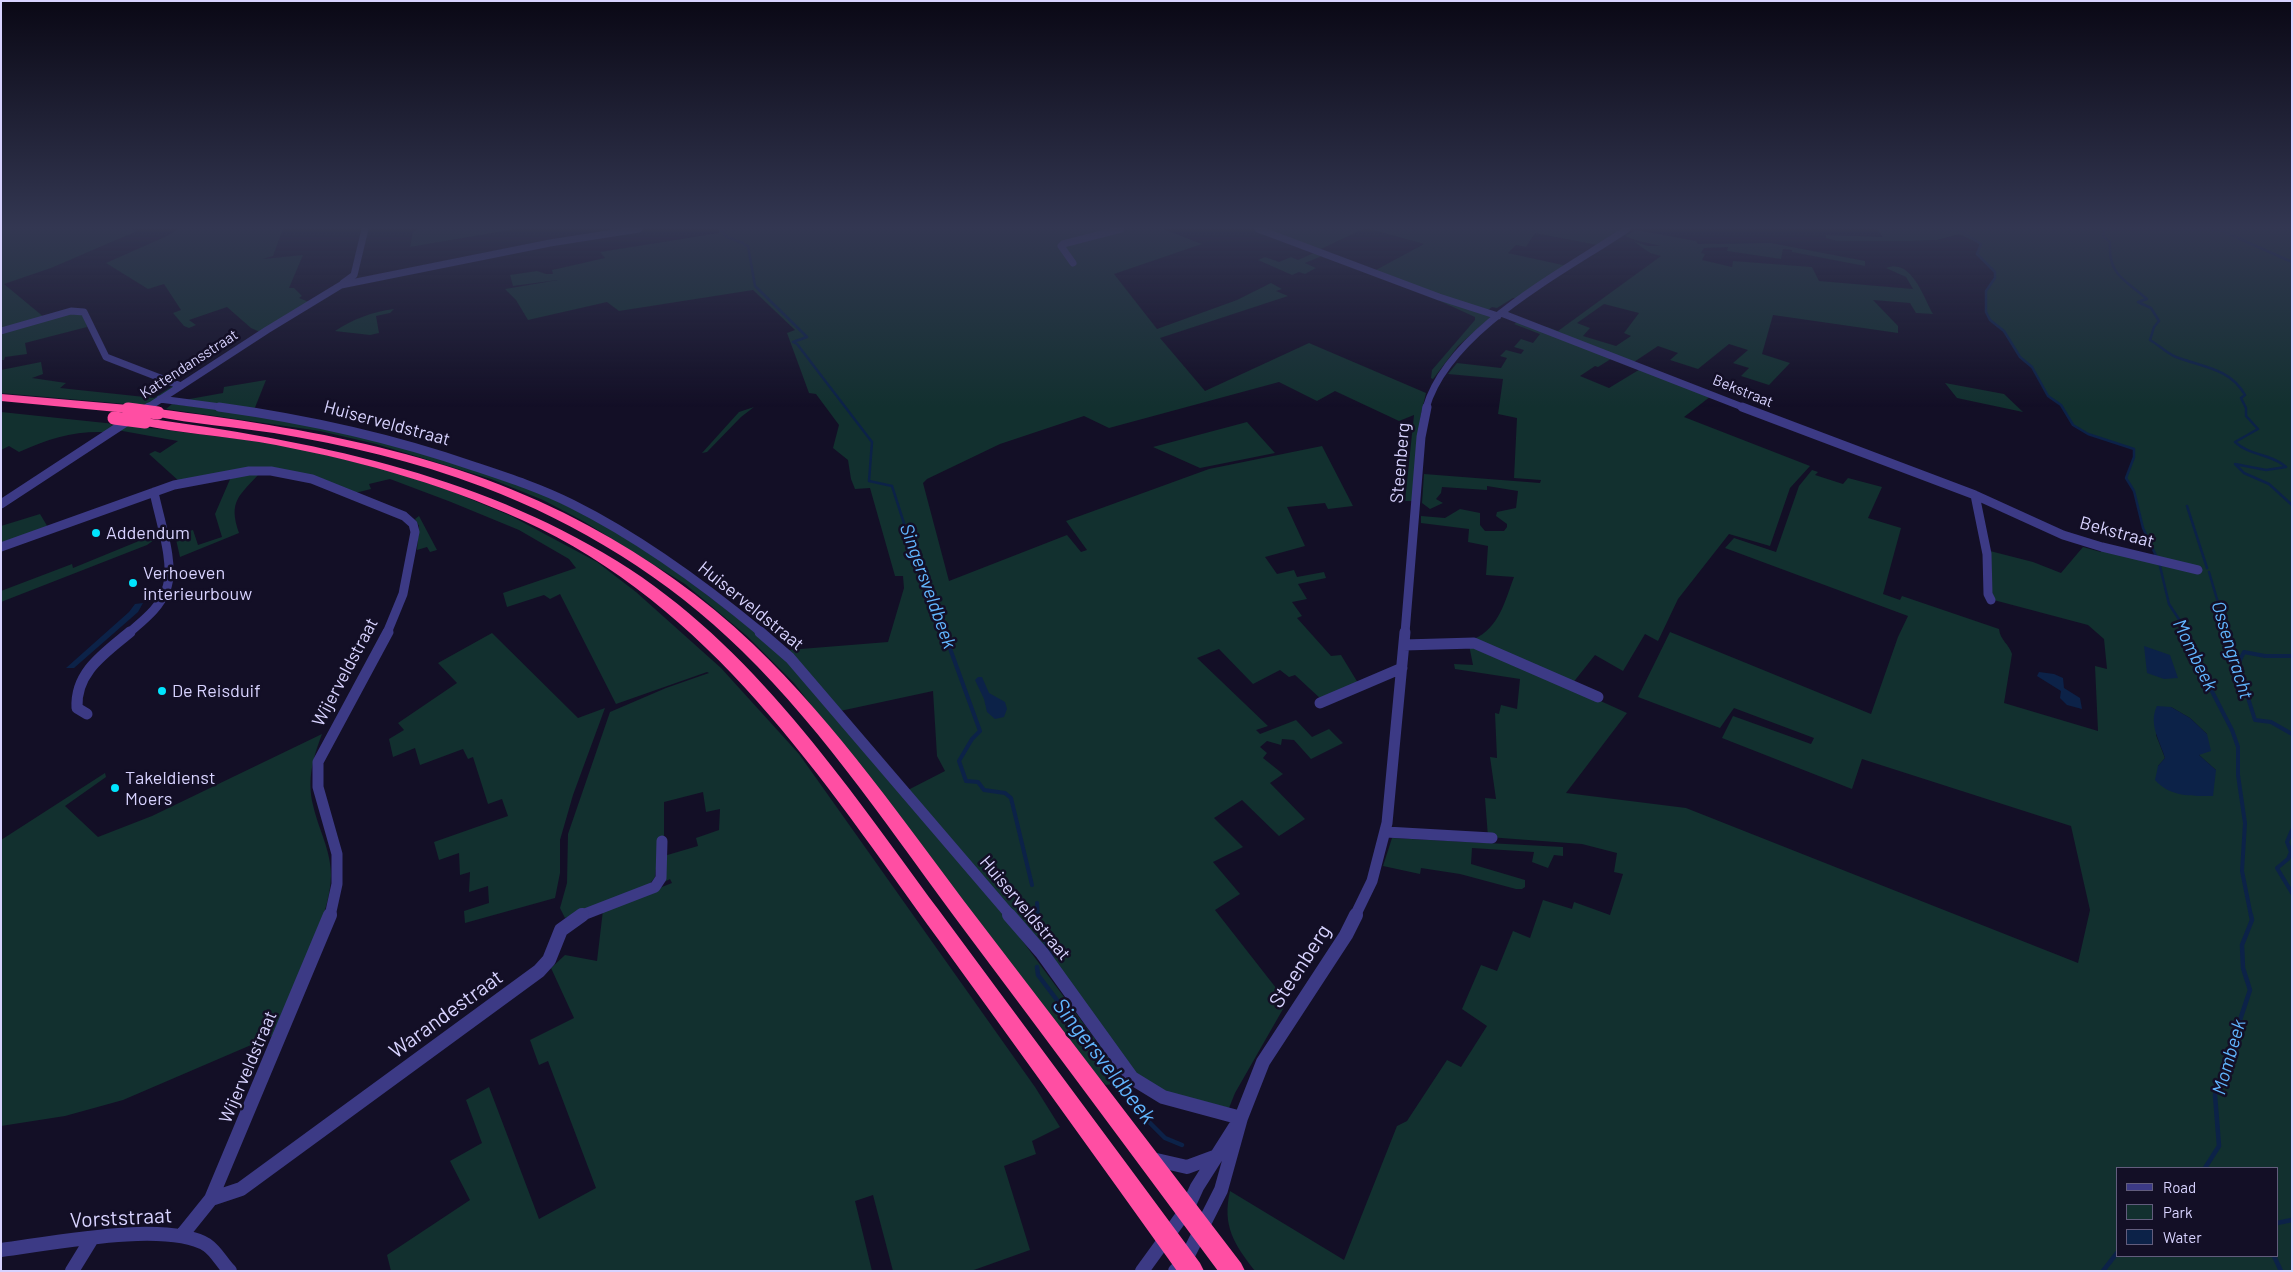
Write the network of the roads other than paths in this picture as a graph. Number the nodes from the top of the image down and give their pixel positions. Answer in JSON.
{"nodes":[{"id":1,"x":336,"y":288,"type":"edge"},
{"id":2,"x":1416,"y":288,"type":"edge"},
{"id":3,"x":1538,"y":288,"type":"edge"},
{"id":4,"x":1500,"y":314,"type":"junction"},
{"id":5,"x":1,"y":331,"type":"edge"},
{"id":6,"x":181,"y":386,"type":"junction"},
{"id":7,"x":1,"y":397,"type":"edge"},
{"id":8,"x":1,"y":406,"type":"edge"},
{"id":9,"x":155,"y":412,"type":"junction"},
{"id":10,"x":154,"y":492,"type":"junction"},
{"id":11,"x":1974,"y":494,"type":"junction"},
{"id":12,"x":1,"y":504,"type":"edge"},
{"id":13,"x":1,"y":548,"type":"edge"},
{"id":14,"x":2198,"y":570,"type":"dead end"},
{"id":15,"x":1991,"y":600,"type":"dead end"},
{"id":16,"x":1404,"y":645,"type":"junction"},
{"id":17,"x":1402,"y":668,"type":"junction"},
{"id":18,"x":1598,"y":697,"type":"dead end"},
{"id":19,"x":1320,"y":703,"type":"dead end"},
{"id":20,"x":87,"y":714,"type":"dead end"},
{"id":21,"x":1386,"y":832,"type":"junction"},
{"id":22,"x":1492,"y":838,"type":"dead end"},
{"id":23,"x":662,"y":841,"type":"dead end"},
{"id":24,"x":1241,"y":1118,"type":"junction"},
{"id":25,"x":1214,"y":1157,"type":"junction"},
{"id":26,"x":1149,"y":1158,"type":"junction"},
{"id":27,"x":211,"y":1198,"type":"junction"},
{"id":28,"x":1187,"y":1209,"type":"junction"},
{"id":29,"x":1201,"y":1229,"type":"junction"},
{"id":30,"x":182,"y":1235,"type":"junction"},
{"id":31,"x":1168,"y":1237,"type":"junction"},
{"id":32,"x":90,"y":1240,"type":"junction"},
{"id":33,"x":1,"y":1250,"type":"edge"},
{"id":34,"x":1184,"y":1267,"type":"edge"},
{"id":35,"x":72,"y":1271,"type":"edge"},
{"id":36,"x":230,"y":1271,"type":"edge"},
{"id":37,"x":1142,"y":1271,"type":"edge"},
{"id":38,"x":1233,"y":1271,"type":"edge"}],
"edges":[{"from":1,"to":6,"type":"street","name":"Kattendansstraat"},
{"from":2,"to":4,"type":"street","name":"Bekstraat"},
{"from":3,"to":4,"type":"street","name":"Steenberg"},
{"from":4,"to":11,"type":"street","name":"Bekstraat"},
{"from":4,"to":16,"type":"street","name":"Steenberg"},
{"from":5,"to":6,"type":"street"},
{"from":6,"to":9,"type":"street","name":"Kattendansstraat"},
{"from":7,"to":9,"type":"highway","bridge":true},
{"from":8,"to":9,"type":"highway","bridge":true},
{"from":9,"to":12,"type":"street","name":"Kattendansstraat"},
{"from":9,"to":24,"type":"street","name":"Huiserveldstraat"},
{"from":9,"to":26,"type":"highway"},
{"from":9,"to":31,"type":"highway"},
{"from":10,"to":13,"type":"street","name":"Wijerveldstraat"},
{"from":10,"to":20,"type":"street"},
{"from":10,"to":27,"type":"street","name":"Wijerveldstraat"},
{"from":11,"to":14,"type":"street","name":"Bekstraat"},
{"from":11,"to":15,"type":"street"},
{"from":16,"to":17,"type":"street","name":"Steenberg"},
{"from":16,"to":18,"type":"street"},
{"from":17,"to":19,"type":"street"},
{"from":17,"to":21,"type":"street","name":"Steenberg"},
{"from":21,"to":22,"type":"street"},
{"from":21,"to":24,"type":"street","name":"Steenberg"},
{"from":23,"to":27,"type":"street","name":"Warandestraat"},
{"from":24,"to":25,"type":"street","name":"Steenberg"},
{"from":24,"to":29,"type":"street","name":"Steenberg"},
{"from":25,"to":26,"type":"street"},
{"from":25,"to":28,"type":"street","name":"Steenberg"},
{"from":26,"to":28,"type":"highway"},
{"from":27,"to":30,"type":"street","name":"Wijerveldstraat"},
{"from":28,"to":29,"type":"highway"},
{"from":28,"to":31,"type":"street","name":"Steenberg"},
{"from":29,"to":34,"type":"street","name":"Steenberg"},
{"from":29,"to":38,"type":"highway"},
{"from":30,"to":32,"type":"street","name":"Vorststraat"},
{"from":30,"to":36,"type":"street","name":"Vorststraat"},
{"from":31,"to":34,"type":"highway"},
{"from":31,"to":37,"type":"street","name":"Steenberg"},
{"from":32,"to":33,"type":"street","name":"Vorststraat"},
{"from":32,"to":35,"type":"street"}]}
